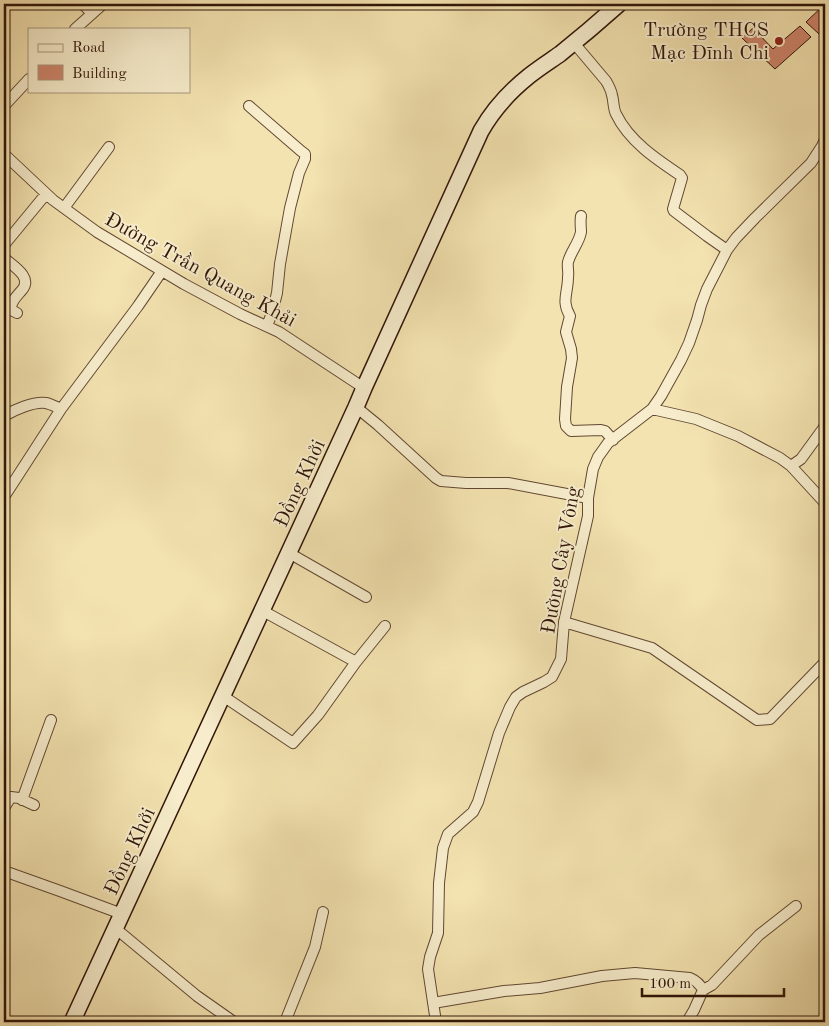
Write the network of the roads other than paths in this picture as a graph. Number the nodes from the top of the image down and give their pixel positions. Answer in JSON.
{"nodes":[{"id":1,"x":8,"y":4,"type":"edge"},
{"id":2,"x":83,"y":4,"type":"edge"},
{"id":3,"x":104,"y":4,"type":"edge"},
{"id":4,"x":619,"y":4,"type":"edge"},
{"id":5,"x":4,"y":9,"type":"edge"},
{"id":6,"x":92,"y":14,"type":"junction"},
{"id":7,"x":76,"y":28,"type":"edge"},
{"id":8,"x":574,"y":43,"type":"junction"},
{"id":9,"x":28,"y":80,"type":"edge"},
{"id":10,"x":4,"y":106,"type":"edge"},
{"id":11,"x":249,"y":106,"type":"dead end"},
{"id":12,"x":825,"y":139,"type":"edge"},
{"id":13,"x":109,"y":147,"type":"dead end"},
{"id":14,"x":4,"y":154,"type":"edge"},
{"id":15,"x":46,"y":194,"type":"junction"},
{"id":16,"x":64,"y":208,"type":"junction"},
{"id":17,"x":581,"y":216,"type":"dead end"},
{"id":18,"x":4,"y":245,"type":"edge"},
{"id":19,"x":727,"y":250,"type":"junction"},
{"id":20,"x":4,"y":258,"type":"edge"},
{"id":21,"x":162,"y":271,"type":"junction"},
{"id":22,"x":16,"y":313,"type":"dead end"},
{"id":23,"x":266,"y":326,"type":"junction"},
{"id":24,"x":364,"y":388,"type":"junction"},
{"id":25,"x":356,"y":407,"type":"junction"},
{"id":26,"x":652,"y":408,"type":"junction"},
{"id":27,"x":61,"y":409,"type":"junction"},
{"id":28,"x":4,"y":416,"type":"edge"},
{"id":29,"x":825,"y":426,"type":"edge"},
{"id":30,"x":613,"y":440,"type":"junction"},
{"id":31,"x":791,"y":466,"type":"junction"},
{"id":32,"x":4,"y":496,"type":"edge"},
{"id":33,"x":588,"y":498,"type":"junction"},
{"id":34,"x":825,"y":503,"type":"edge"},
{"id":35,"x":289,"y":553,"type":"junction"},
{"id":36,"x":366,"y":597,"type":"dead end"},
{"id":37,"x":262,"y":611,"type":"junction"},
{"id":38,"x":564,"y":622,"type":"junction"},
{"id":39,"x":385,"y":626,"type":"dead end"},
{"id":40,"x":356,"y":662,"type":"junction"},
{"id":41,"x":825,"y":662,"type":"edge"},
{"id":42,"x":223,"y":696,"type":"junction"},
{"id":43,"x":51,"y":720,"type":"dead end"},
{"id":44,"x":22,"y":800,"type":"junction"},
{"id":45,"x":34,"y":805,"type":"dead end"},
{"id":46,"x":4,"y":808,"type":"edge"},
{"id":47,"x":4,"y":871,"type":"edge"},
{"id":48,"x":796,"y":906,"type":"dead end"},
{"id":49,"x":323,"y":912,"type":"dead end"},
{"id":50,"x":118,"y":921,"type":"junction"},
{"id":51,"x":703,"y":990,"type":"junction"},
{"id":52,"x":433,"y":1003,"type":"junction"},
{"id":53,"x":72,"y":1022,"type":"edge"},
{"id":54,"x":234,"y":1022,"type":"edge"},
{"id":55,"x":285,"y":1022,"type":"edge"},
{"id":56,"x":436,"y":1022,"type":"edge"},
{"id":57,"x":687,"y":1022,"type":"edge"}],
"edges":[{"from":1,"to":5,"type":"street"},
{"from":2,"to":6,"type":"street"},
{"from":3,"to":6,"type":"street"},
{"from":4,"to":8,"type":"main road","name":"Đồng Khởi"},
{"from":6,"to":7,"type":"street"},
{"from":8,"to":19,"type":"street"},
{"from":8,"to":24,"type":"main road","name":"Đồng Khởi"},
{"from":9,"to":10,"type":"street"},
{"from":11,"to":23,"type":"street"},
{"from":12,"to":19,"type":"street","name":"Đường Cây Vông"},
{"from":13,"to":16,"type":"street"},
{"from":14,"to":15,"type":"street","name":"Đường Trần Quang Khải"},
{"from":15,"to":16,"type":"street","name":"Đường Trần Quang Khải"},
{"from":15,"to":18,"type":"street"},
{"from":16,"to":21,"type":"street","name":"Đường Trần Quang Khải"},
{"from":17,"to":30,"type":"street"},
{"from":19,"to":26,"type":"street","name":"Đường Cây Vông"},
{"from":20,"to":22,"type":"street"},
{"from":21,"to":23,"type":"street","name":"Đường Trần Quang Khải"},
{"from":21,"to":27,"type":"street"},
{"from":23,"to":24,"type":"street","name":"Đường Trần Quang Khải"},
{"from":24,"to":25,"type":"main road","name":"Đồng Khởi"},
{"from":25,"to":33,"type":"street"},
{"from":25,"to":35,"type":"main road","name":"Đồng Khởi"},
{"from":26,"to":30,"type":"street","name":"Đường Cây Vông"},
{"from":26,"to":31,"type":"street"},
{"from":27,"to":28,"type":"street"},
{"from":27,"to":32,"type":"street"},
{"from":29,"to":31,"type":"street"},
{"from":30,"to":33,"type":"street","name":"Đường Cây Vông"},
{"from":31,"to":34,"type":"street"},
{"from":33,"to":38,"type":"street","name":"Đường Cây Vông"},
{"from":35,"to":36,"type":"street"},
{"from":35,"to":37,"type":"main road","name":"Đồng Khởi"},
{"from":37,"to":40,"type":"street"},
{"from":37,"to":42,"type":"main road","name":"Đồng Khởi"},
{"from":38,"to":41,"type":"street"},
{"from":38,"to":52,"type":"street","name":"Đường Cây Vông"},
{"from":39,"to":40,"type":"street"},
{"from":40,"to":42,"type":"street"},
{"from":42,"to":50,"type":"main road","name":"Đồng Khởi"},
{"from":43,"to":44,"type":"street"},
{"from":44,"to":45,"type":"street"},
{"from":44,"to":46,"type":"street"},
{"from":47,"to":50,"type":"street"},
{"from":48,"to":51,"type":"street"},
{"from":49,"to":55,"type":"street"},
{"from":50,"to":53,"type":"main road","name":"Đồng Khởi"},
{"from":50,"to":54,"type":"street"},
{"from":51,"to":52,"type":"street"},
{"from":51,"to":57,"type":"street"},
{"from":52,"to":56,"type":"street","name":"Đường Cây Vông"}]}
